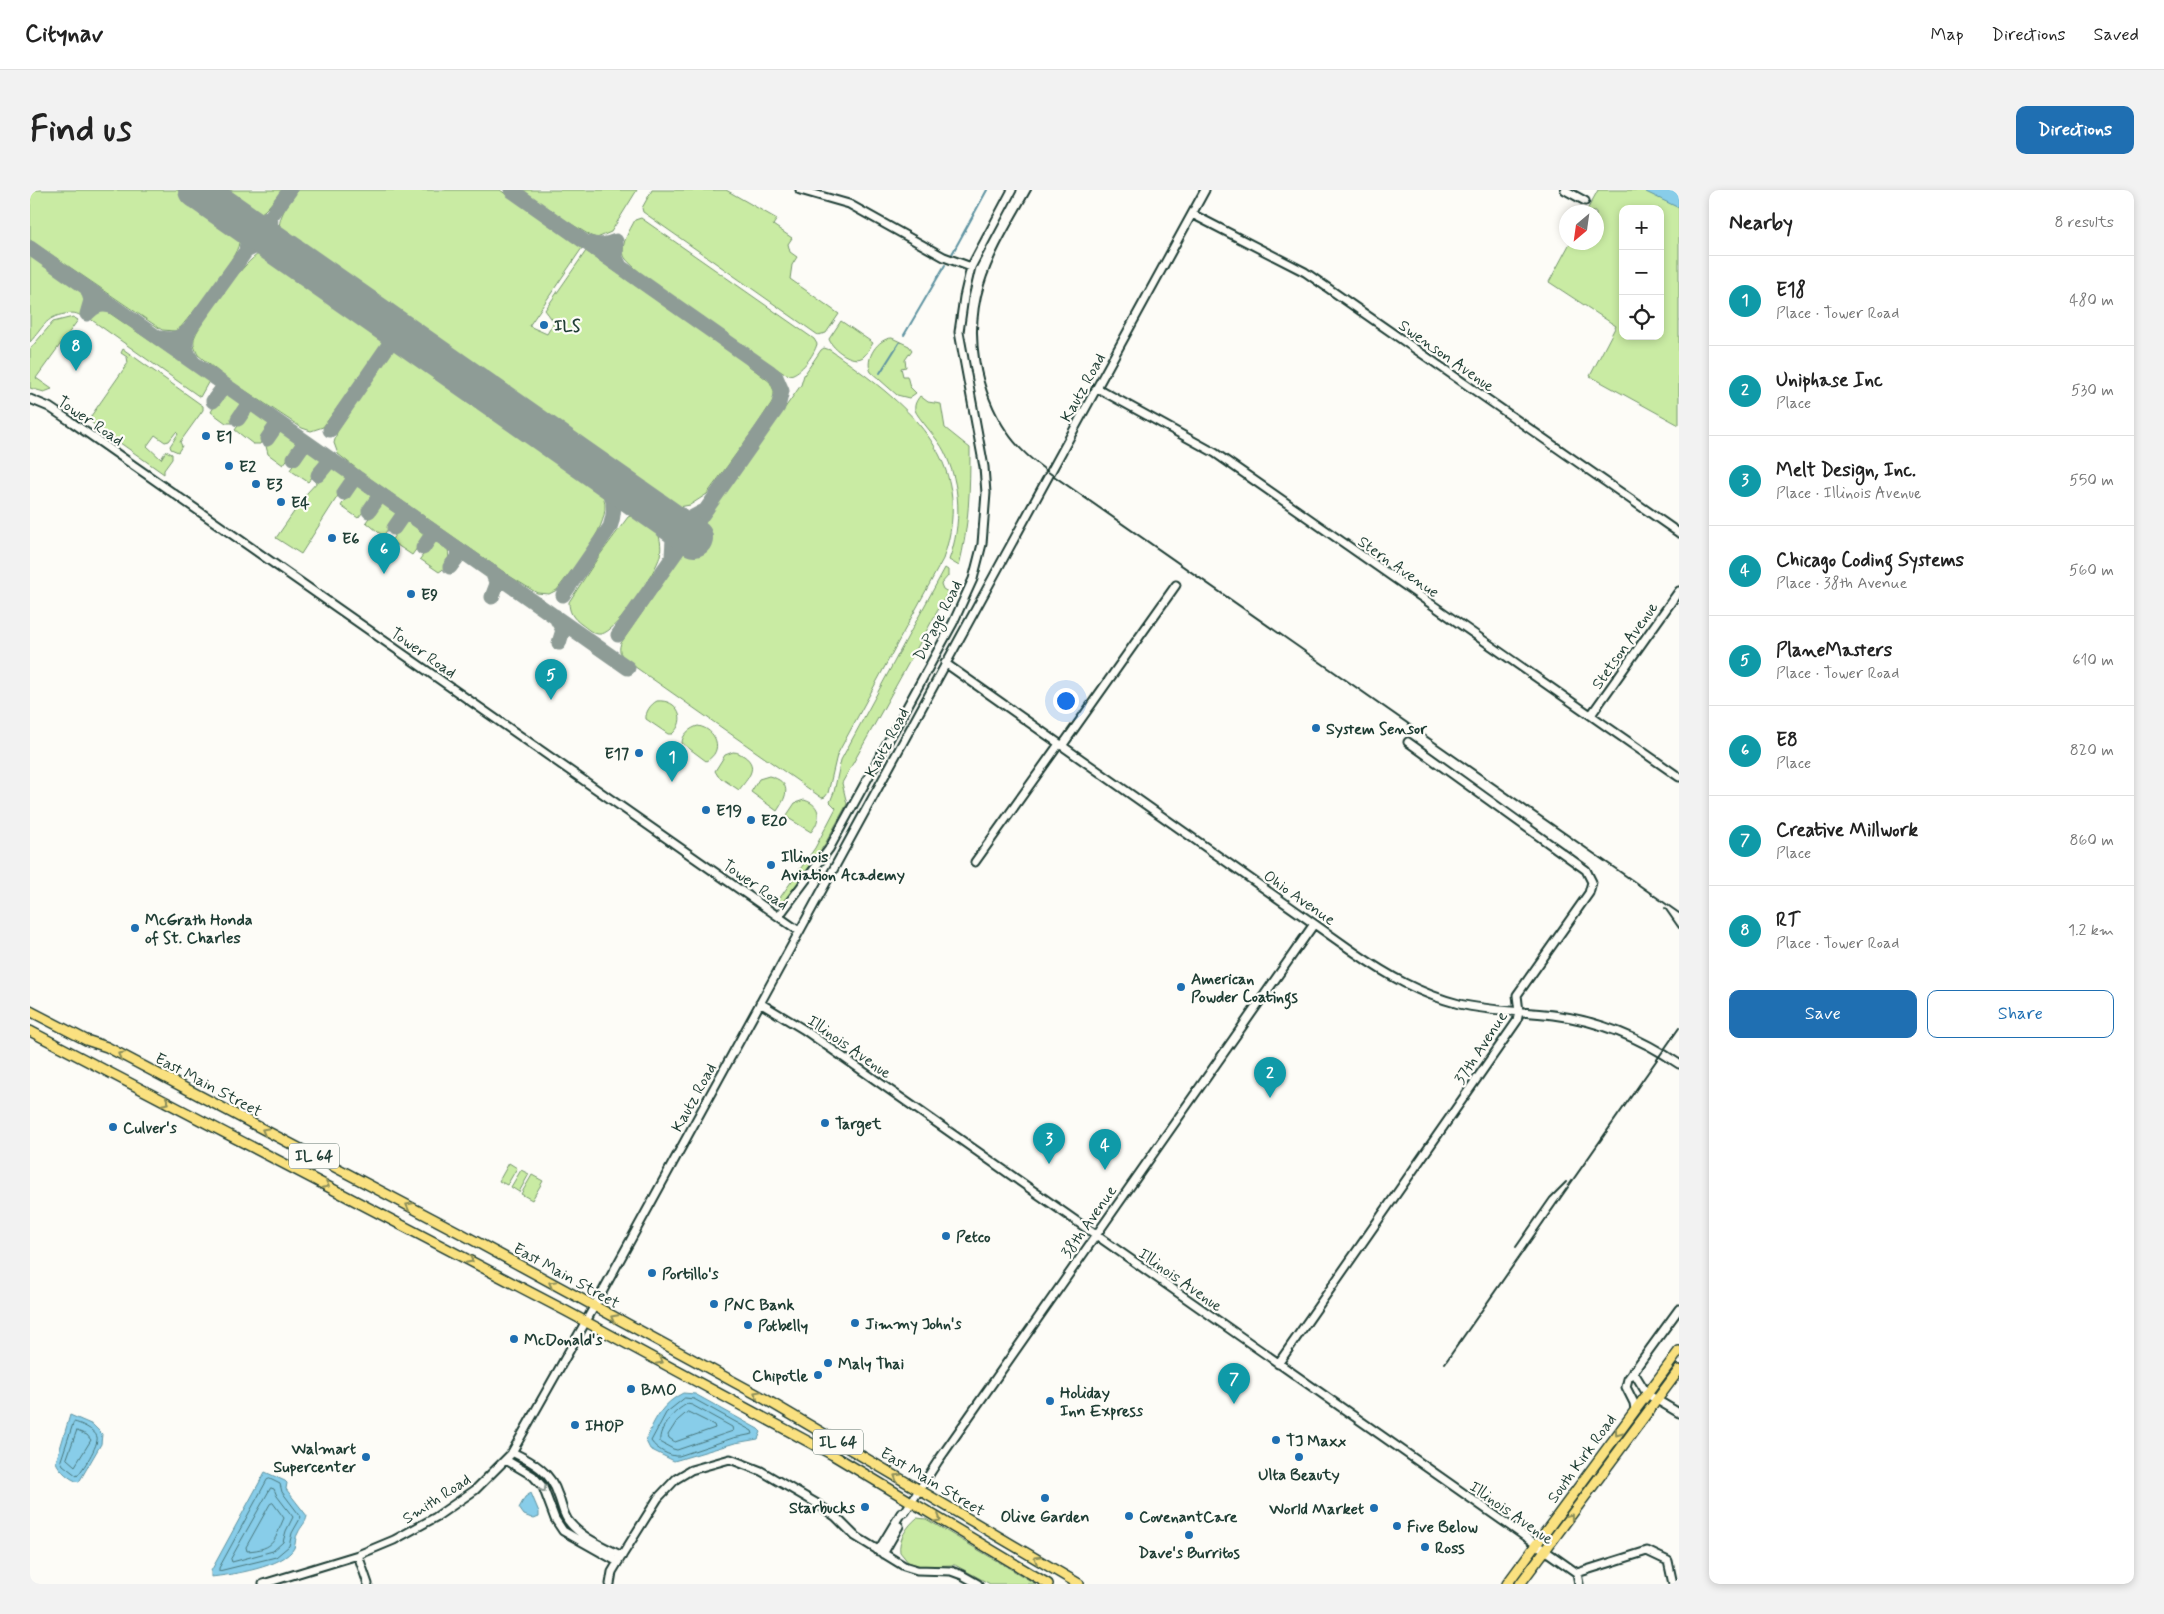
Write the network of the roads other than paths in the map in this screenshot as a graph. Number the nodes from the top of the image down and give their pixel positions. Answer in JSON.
{"nodes":[{"id":1,"x":800,"y":190,"type":"edge"},
{"id":2,"x":1012,"y":190,"type":"edge"},
{"id":3,"x":1205,"y":190,"type":"edge"},
{"id":4,"x":1565,"y":190,"type":"edge"},
{"id":5,"x":1585,"y":200,"type":"dead end"},
{"id":6,"x":1192,"y":214,"type":"junction"},
{"id":7,"x":971,"y":267,"type":"junction"},
{"id":8,"x":1097,"y":388,"type":"junction"},
{"id":9,"x":30,"y":399,"type":"edge"},
{"id":10,"x":1679,"y":532,"type":"edge"},
{"id":11,"x":1176,"y":585,"type":"dead end"},
{"id":12,"x":1679,"y":591,"type":"edge"},
{"id":13,"x":945,"y":663,"type":"junction"},
{"id":14,"x":1591,"y":715,"type":"junction"},
{"id":15,"x":1408,"y":742,"type":"dead end"},
{"id":16,"x":1060,"y":745,"type":"junction"},
{"id":17,"x":1679,"y":777,"type":"edge"},
{"id":18,"x":975,"y":862,"type":"dead end"},
{"id":19,"x":779,"y":916,"type":"junction"},
{"id":20,"x":1314,"y":924,"type":"junction"},
{"id":21,"x":800,"y":931,"type":"junction"},
{"id":22,"x":760,"y":1003,"type":"junction"},
{"id":23,"x":30,"y":1011,"type":"edge"},
{"id":24,"x":1519,"y":1012,"type":"junction"},
{"id":25,"x":30,"y":1031,"type":"edge"},
{"id":26,"x":1679,"y":1064,"type":"edge"},
{"id":27,"x":1095,"y":1236,"type":"junction"},
{"id":28,"x":594,"y":1307,"type":"junction"},
{"id":29,"x":1679,"y":1309,"type":"edge"},
{"id":30,"x":586,"y":1322,"type":"junction"},
{"id":31,"x":1679,"y":1351,"type":"edge"},
{"id":32,"x":1278,"y":1364,"type":"junction"},
{"id":33,"x":1679,"y":1370,"type":"edge"},
{"id":34,"x":1634,"y":1372,"type":"junction"},
{"id":35,"x":1647,"y":1394,"type":"junction"},
{"id":36,"x":1656,"y":1401,"type":"junction"},
{"id":37,"x":1635,"y":1410,"type":"junction"},
{"id":38,"x":1679,"y":1413,"type":"edge"},
{"id":39,"x":512,"y":1452,"type":"junction"},
{"id":40,"x":506,"y":1460,"type":"junction"},
{"id":41,"x":919,"y":1490,"type":"junction"},
{"id":42,"x":911,"y":1502,"type":"junction"},
{"id":43,"x":1536,"y":1546,"type":"junction"},
{"id":44,"x":1544,"y":1552,"type":"junction"},
{"id":45,"x":880,"y":1553,"type":"junction"},
{"id":46,"x":358,"y":1555,"type":"junction"},
{"id":47,"x":620,"y":1559,"type":"junction"},
{"id":48,"x":1577,"y":1573,"type":"junction"},
{"id":49,"x":263,"y":1584,"type":"edge"},
{"id":50,"x":368,"y":1584,"type":"edge"},
{"id":51,"x":610,"y":1584,"type":"edge"},
{"id":52,"x":978,"y":1584,"type":"edge"},
{"id":53,"x":1048,"y":1584,"type":"edge"},
{"id":54,"x":1079,"y":1584,"type":"edge"},
{"id":55,"x":1507,"y":1584,"type":"edge"},
{"id":56,"x":1520,"y":1584,"type":"edge"},
{"id":57,"x":1579,"y":1584,"type":"edge"},
{"id":58,"x":1673,"y":1584,"type":"edge"}],
"edges":[{"from":1,"to":7,"type":"street"},
{"from":2,"to":7,"type":"street","name":"DuPage Road"},
{"from":3,"to":6,"type":"street","name":"Kautz Road"},
{"from":4,"to":5,"type":"street"},
{"from":6,"to":8,"type":"street","name":"Kautz Road"},
{"from":6,"to":10,"type":"street","name":"Swenson Avenue"},
{"from":7,"to":19,"type":"street","name":"DuPage Road"},
{"from":8,"to":13,"type":"street","name":"Kautz Road"},
{"from":8,"to":14,"type":"street","name":"Stern Avenue"},
{"from":9,"to":19,"type":"street","name":"Tower Road"},
{"from":11,"to":16,"type":"street"},
{"from":12,"to":14,"type":"street","name":"Stetson Avenue"},
{"from":13,"to":16,"type":"street","name":"Ohio Avenue"},
{"from":13,"to":21,"type":"street","name":"Kautz Road"},
{"from":14,"to":17,"type":"street","name":"Stern Avenue"},
{"from":15,"to":24,"type":"street","name":"37th Avenue"},
{"from":16,"to":18,"type":"street"},
{"from":16,"to":20,"type":"street","name":"Ohio Avenue"},
{"from":19,"to":21,"type":"street","name":"Tower Road"},
{"from":20,"to":24,"type":"street","name":"Ohio Avenue"},
{"from":20,"to":27,"type":"street","name":"38th Avenue"},
{"from":21,"to":22,"type":"street","name":"Kautz Road"},
{"from":22,"to":27,"type":"street","name":"Illinois Avenue"},
{"from":22,"to":28,"type":"street","name":"Kautz Road"},
{"from":28,"to":23,"type":"main road","name":"East Main Street","number":"IL 64","one_way":true},
{"from":24,"to":26,"type":"street","name":"Ohio Avenue"},
{"from":24,"to":32,"type":"street","name":"37th Avenue"},
{"from":25,"to":30,"type":"main road","name":"East Main Street","number":"IL 64","one_way":true},
{"from":27,"to":32,"type":"street","name":"Illinois Avenue"},
{"from":27,"to":41,"type":"street","name":"38th Avenue"},
{"from":28,"to":30,"type":"street","name":"Smith Road"},
{"from":41,"to":28,"type":"main road","name":"East Main Street","number":"IL 64","one_way":true},
{"from":29,"to":34,"type":"street"},
{"from":30,"to":39,"type":"street","name":"Smith Road"},
{"from":30,"to":42,"type":"main road","name":"East Main Street","number":"IL 64","one_way":true},
{"from":31,"to":35,"type":"main road","name":"South Kirk Road"},
{"from":32,"to":43,"type":"street","name":"Illinois Avenue"},
{"from":33,"to":36,"type":"main road","name":"South Kirk Road"},
{"from":34,"to":35,"type":"street"},
{"from":34,"to":37,"type":"street"},
{"from":35,"to":36,"type":"street"},
{"from":35,"to":37,"type":"main road","name":"South Kirk Road"},
{"from":36,"to":38,"type":"street"},
{"from":44,"to":36,"type":"main road","name":"South Kirk Road","one_way":true},
{"from":37,"to":43,"type":"main road","name":"South Kirk Road","one_way":true},
{"from":39,"to":40,"type":"street","name":"Smith Road"},
{"from":39,"to":47,"type":"street"},
{"from":40,"to":46,"type":"street","name":"Smith Road"},
{"from":40,"to":47,"type":"street","one_way":true},
{"from":41,"to":42,"type":"street","name":"38th Avenue"},
{"from":54,"to":41,"type":"main road","name":"East Main Street","number":"IL 64","one_way":true},
{"from":42,"to":45,"type":"street","name":"38th Avenue"},
{"from":42,"to":53,"type":"main road","name":"East Main Street","number":"IL 64","one_way":true},
{"from":43,"to":44,"type":"street","name":"Illinois Avenue"},
{"from":43,"to":55,"type":"main road","name":"South Kirk Road"},
{"from":44,"to":48,"type":"street","name":"Illinois Avenue"},
{"from":44,"to":56,"type":"main road","name":"South Kirk Road"},
{"from":45,"to":47,"type":"street"},
{"from":45,"to":52,"type":"street"},
{"from":46,"to":49,"type":"street","name":"Smith Road"},
{"from":46,"to":50,"type":"street"},
{"from":47,"to":51,"type":"street"},
{"from":48,"to":57,"type":"street"},
{"from":48,"to":58,"type":"street"}]}
